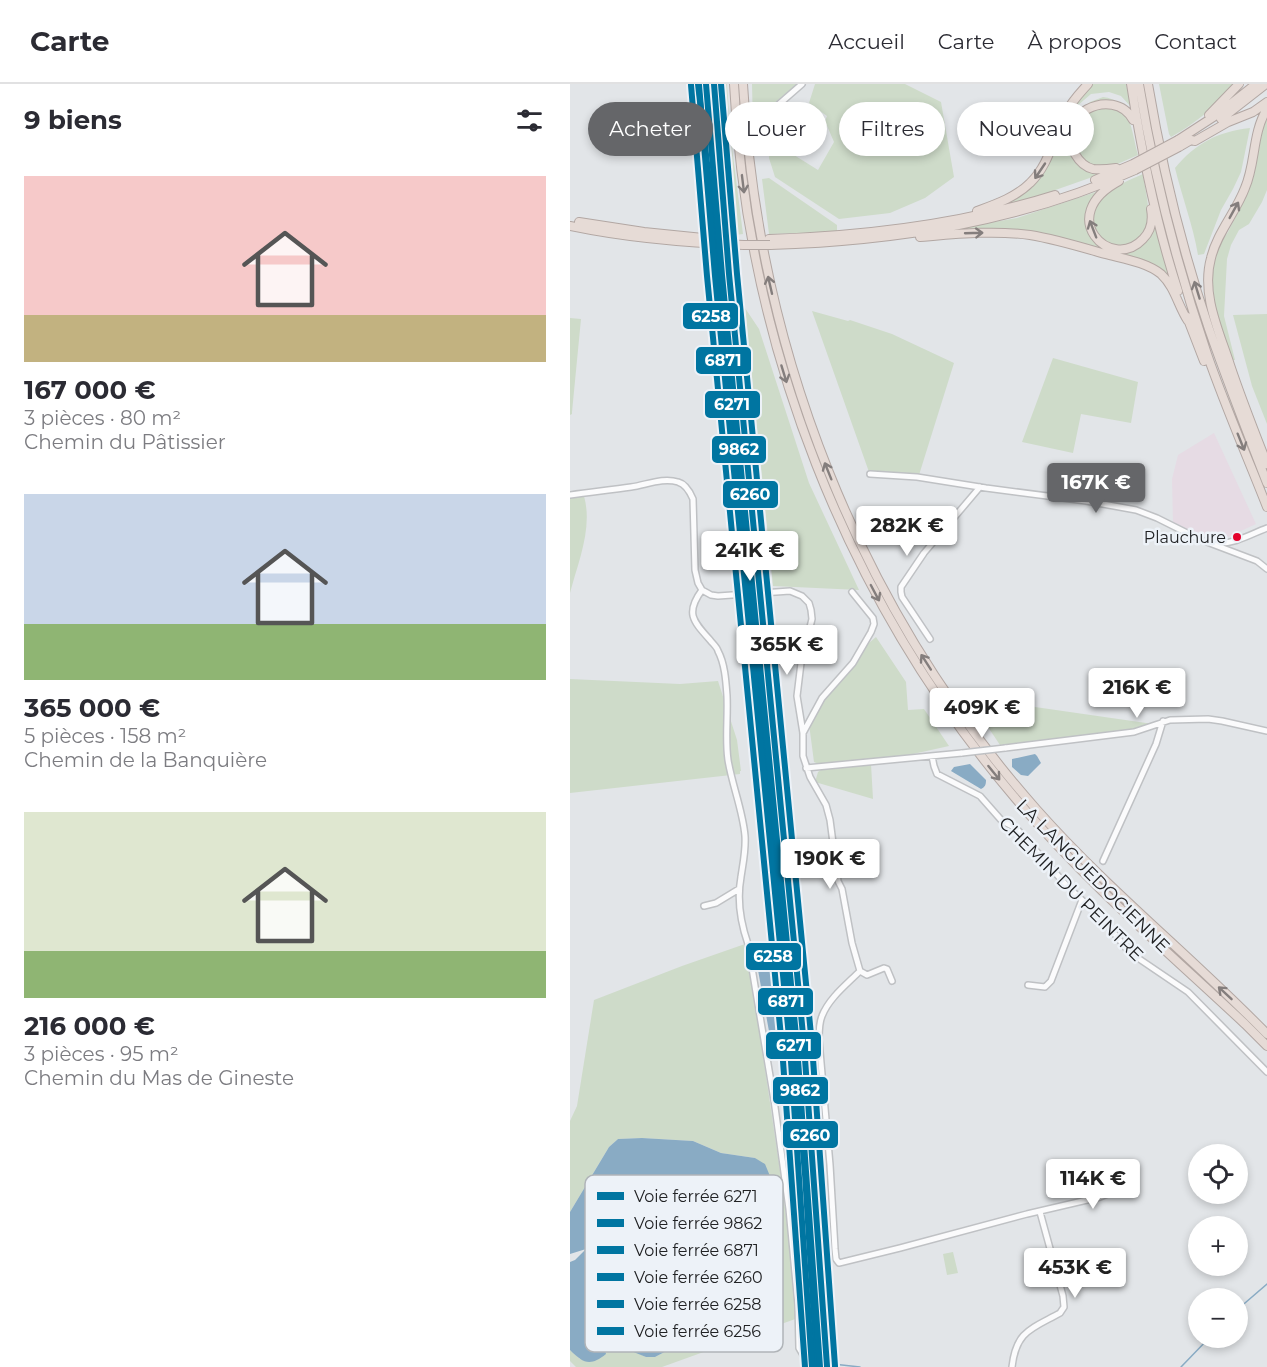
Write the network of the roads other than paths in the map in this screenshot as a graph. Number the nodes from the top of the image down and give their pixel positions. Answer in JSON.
{"nodes":[{"id":1,"x":734,"y":84,"type":"edge"},
{"id":2,"x":743,"y":84,"type":"edge"},
{"id":3,"x":802,"y":84,"type":"edge"},
{"id":4,"x":1088,"y":84,"type":"edge"},
{"id":5,"x":1131,"y":84,"type":"edge"},
{"id":6,"x":1139,"y":84,"type":"edge"},
{"id":7,"x":1149,"y":84,"type":"edge"},
{"id":8,"x":1239,"y":84,"type":"edge"},
{"id":9,"x":1256,"y":84,"type":"edge"},
{"id":10,"x":1266,"y":84,"type":"edge"},
{"id":11,"x":1119,"y":98,"type":"dead end"},
{"id":12,"x":1088,"y":100,"type":"dead end"},
{"id":13,"x":781,"y":102,"type":"edge"},
{"id":14,"x":1267,"y":102,"type":"edge"},
{"id":15,"x":1267,"y":109,"type":"edge"},
{"id":16,"x":1202,"y":125,"type":"junction"},
{"id":17,"x":1140,"y":140,"type":"junction"},
{"id":18,"x":1191,"y":140,"type":"junction"},
{"id":19,"x":1179,"y":143,"type":"junction"},
{"id":20,"x":1130,"y":169,"type":"junction"},
{"id":21,"x":1150,"y":185,"type":"junction"},
{"id":22,"x":955,"y":219,"type":"junction"},
{"id":23,"x":570,"y":220,"type":"edge"},
{"id":24,"x":570,"y":226,"type":"edge"},
{"id":25,"x":895,"y":235,"type":"junction"},
{"id":26,"x":709,"y":241,"type":"junction"},
{"id":27,"x":770,"y":242,"type":"junction"},
{"id":28,"x":1188,"y":321,"type":"junction"},
{"id":29,"x":1219,"y":387,"type":"junction"},
{"id":30,"x":1267,"y":464,"type":"edge"},
{"id":31,"x":870,"y":474,"type":"dead end"},
{"id":32,"x":1267,"y":483,"type":"edge"},
{"id":33,"x":980,"y":487,"type":"junction"},
{"id":34,"x":570,"y":495,"type":"edge"},
{"id":35,"x":1267,"y":507,"type":"edge"},
{"id":36,"x":1264,"y":529,"type":"edge"},
{"id":37,"x":1212,"y":543,"type":"junction"},
{"id":38,"x":1267,"y":569,"type":"edge"},
{"id":39,"x":702,"y":590,"type":"junction"},
{"id":40,"x":852,"y":592,"type":"dead end"},
{"id":41,"x":930,"y":639,"type":"dead end"},
{"id":42,"x":1163,"y":722,"type":"junction"},
{"id":43,"x":1267,"y":731,"type":"edge"},
{"id":44,"x":803,"y":733,"type":"junction"},
{"id":45,"x":933,"y":756,"type":"junction"},
{"id":46,"x":819,"y":766,"type":"junction"},
{"id":47,"x":806,"y":768,"type":"junction"},
{"id":48,"x":811,"y":779,"type":"junction"},
{"id":49,"x":1103,"y":861,"type":"dead end"},
{"id":50,"x":739,"y":889,"type":"junction"},
{"id":51,"x":1082,"y":900,"type":"junction"},
{"id":52,"x":704,"y":906,"type":"dead end"},
{"id":53,"x":860,"y":971,"type":"junction"},
{"id":54,"x":892,"y":981,"type":"dead end"},
{"id":55,"x":1028,"y":984,"type":"dead end"},
{"id":56,"x":1267,"y":1034,"type":"edge"},
{"id":57,"x":1267,"y":1046,"type":"edge"},
{"id":58,"x":1267,"y":1072,"type":"edge"},
{"id":59,"x":1126,"y":1181,"type":"dead end"},
{"id":60,"x":1040,"y":1212,"type":"junction"},
{"id":61,"x":808,"y":1366,"type":"edge"},
{"id":62,"x":1012,"y":1367,"type":"edge"}],
"edges":[{"from":1,"to":57,"type":"highway","name":"LA LANGUEDOCIENNE","one_way":true},
{"from":56,"to":2,"type":"highway","name":"LA LANGUEDOCIENNE","one_way":true},
{"from":3,"to":13,"type":"street"},
{"from":4,"to":22,"type":"highway","one_way":true},
{"from":5,"to":17,"type":"highway"},
{"from":6,"to":29,"type":"highway"},
{"from":32,"to":7,"type":"highway","one_way":true},
{"from":8,"to":16,"type":"highway"},
{"from":9,"to":16,"type":"highway"},
{"from":10,"to":18,"type":"highway"},
{"from":11,"to":17,"type":"highway"},
{"from":12,"to":20,"type":"highway"},
{"from":14,"to":18,"type":"highway"},
{"from":30,"to":15,"type":"highway","one_way":true},
{"from":16,"to":19,"type":"highway"},
{"from":17,"to":21,"type":"highway"},
{"from":18,"to":19,"type":"highway"},
{"from":19,"to":20,"type":"highway","bridge":true},
{"from":21,"to":20,"type":"highway","one_way":true},
{"from":20,"to":22,"type":"highway"},
{"from":20,"to":25,"type":"highway"},
{"from":21,"to":28,"type":"highway"},
{"from":22,"to":27,"type":"highway"},
{"from":23,"to":26,"type":"highway"},
{"from":24,"to":26,"type":"highway"},
{"from":25,"to":27,"type":"highway"},
{"from":25,"to":28,"type":"highway","one_way":true},
{"from":26,"to":27,"type":"highway","bridge":true},
{"from":28,"to":29,"type":"highway"},
{"from":29,"to":35,"type":"highway","one_way":true},
{"from":31,"to":33,"type":"street"},
{"from":33,"to":37,"type":"street"},
{"from":33,"to":41,"type":"street"},
{"from":34,"to":39,"type":"street"},
{"from":36,"to":37,"type":"street"},
{"from":37,"to":38,"type":"street"},
{"from":39,"to":44,"type":"street"},
{"from":39,"to":50,"type":"street"},
{"from":40,"to":44,"type":"street"},
{"from":42,"to":43,"type":"street"},
{"from":42,"to":45,"type":"street","bridge":true},
{"from":42,"to":49,"type":"street"},
{"from":44,"to":47,"type":"street"},
{"from":45,"to":46,"type":"street"},
{"from":45,"to":51,"type":"street","name":"CHEMIN DU PEINTRE"},
{"from":46,"to":47,"type":"street"},
{"from":46,"to":48,"type":"street"},
{"from":47,"to":48,"type":"street"},
{"from":48,"to":53,"type":"street"},
{"from":50,"to":52,"type":"street"},
{"from":50,"to":61,"type":"street"},
{"from":51,"to":55,"type":"street"},
{"from":51,"to":58,"type":"street","name":"CHEMIN DU PEINTRE"},
{"from":53,"to":54,"type":"street"},
{"from":53,"to":60,"type":"street"},
{"from":59,"to":60,"type":"street"},
{"from":60,"to":62,"type":"street"}]}
